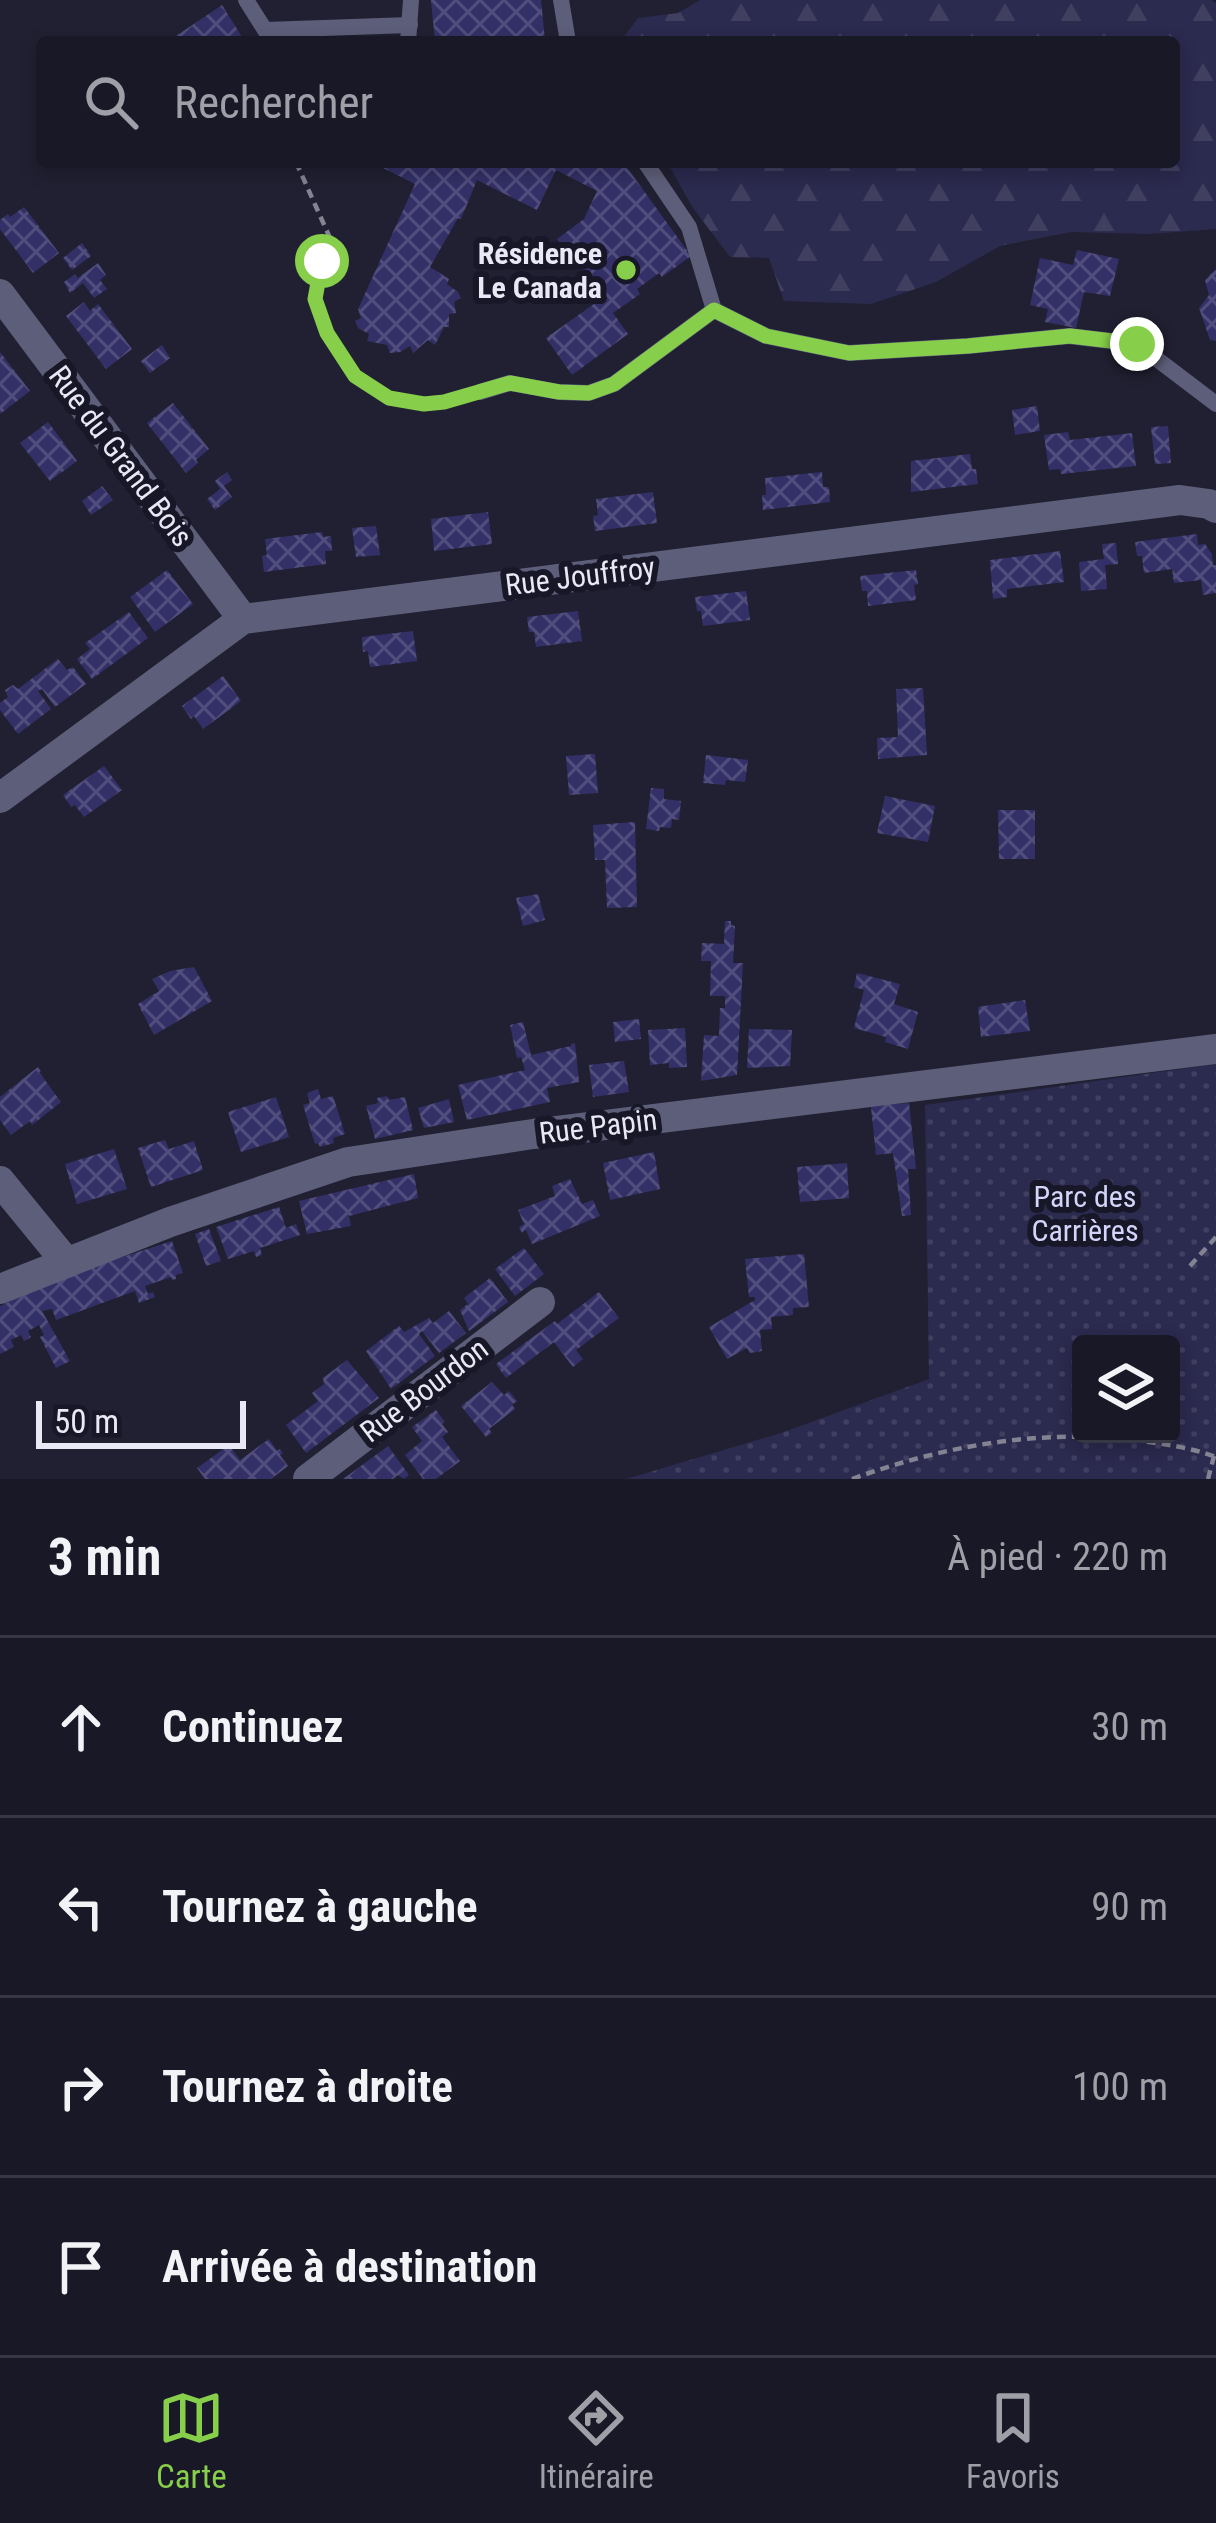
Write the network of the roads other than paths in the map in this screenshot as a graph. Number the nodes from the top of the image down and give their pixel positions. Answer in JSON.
{"nodes":[{"id":1,"x":246,"y":0,"type":"edge"},
{"id":2,"x":411,"y":0,"type":"edge"},
{"id":3,"x":561,"y":0,"type":"edge"},
{"id":4,"x":265,"y":31,"type":"junction"},
{"id":5,"x":409,"y":33,"type":"edge"},
{"id":6,"x":276,"y":36,"type":"edge"},
{"id":7,"x":567,"y":36,"type":"edge"},
{"id":8,"x":649,"y":168,"type":"edge"},
{"id":9,"x":0,"y":294,"type":"edge"},
{"id":10,"x":714,"y":310,"type":"junction"},
{"id":11,"x":480,"y":392,"type":"road end"},
{"id":12,"x":1216,"y":404,"type":"edge"},
{"id":13,"x":1216,"y":508,"type":"edge"},
{"id":14,"x":243,"y":619,"type":"junction"},
{"id":15,"x":2,"y":792,"type":"edge"},
{"id":16,"x":1216,"y":1049,"type":"edge"},
{"id":17,"x":0,"y":1181,"type":"edge"},
{"id":18,"x":67,"y":1263,"type":"junction"},
{"id":19,"x":0,"y":1289,"type":"edge"},
{"id":20,"x":540,"y":1302,"type":"dead end"},
{"id":21,"x":308,"y":1479,"type":"edge"}],
"edges":[{"from":1,"to":4,"type":"lane"},
{"from":2,"to":5,"type":"lane"},
{"from":3,"to":7,"type":"lane"},
{"from":4,"to":5,"type":"lane"},
{"from":4,"to":6,"type":"lane"},
{"from":8,"to":10,"type":"lane"},
{"from":9,"to":14,"type":"street","name":"Rue du Grand Bois"},
{"from":10,"to":11,"type":"lane"},
{"from":10,"to":12,"type":"lane"},
{"from":13,"to":14,"type":"street","name":"Rue Jouffroy"},
{"from":14,"to":15,"type":"street","name":"Rue Jouffroy"},
{"from":16,"to":18,"type":"street","name":"Rue Papin"},
{"from":17,"to":18,"type":"street"},
{"from":18,"to":19,"type":"street","name":"Rue Papin"},
{"from":20,"to":21,"type":"street","name":"Rue Bourdon"}]}
